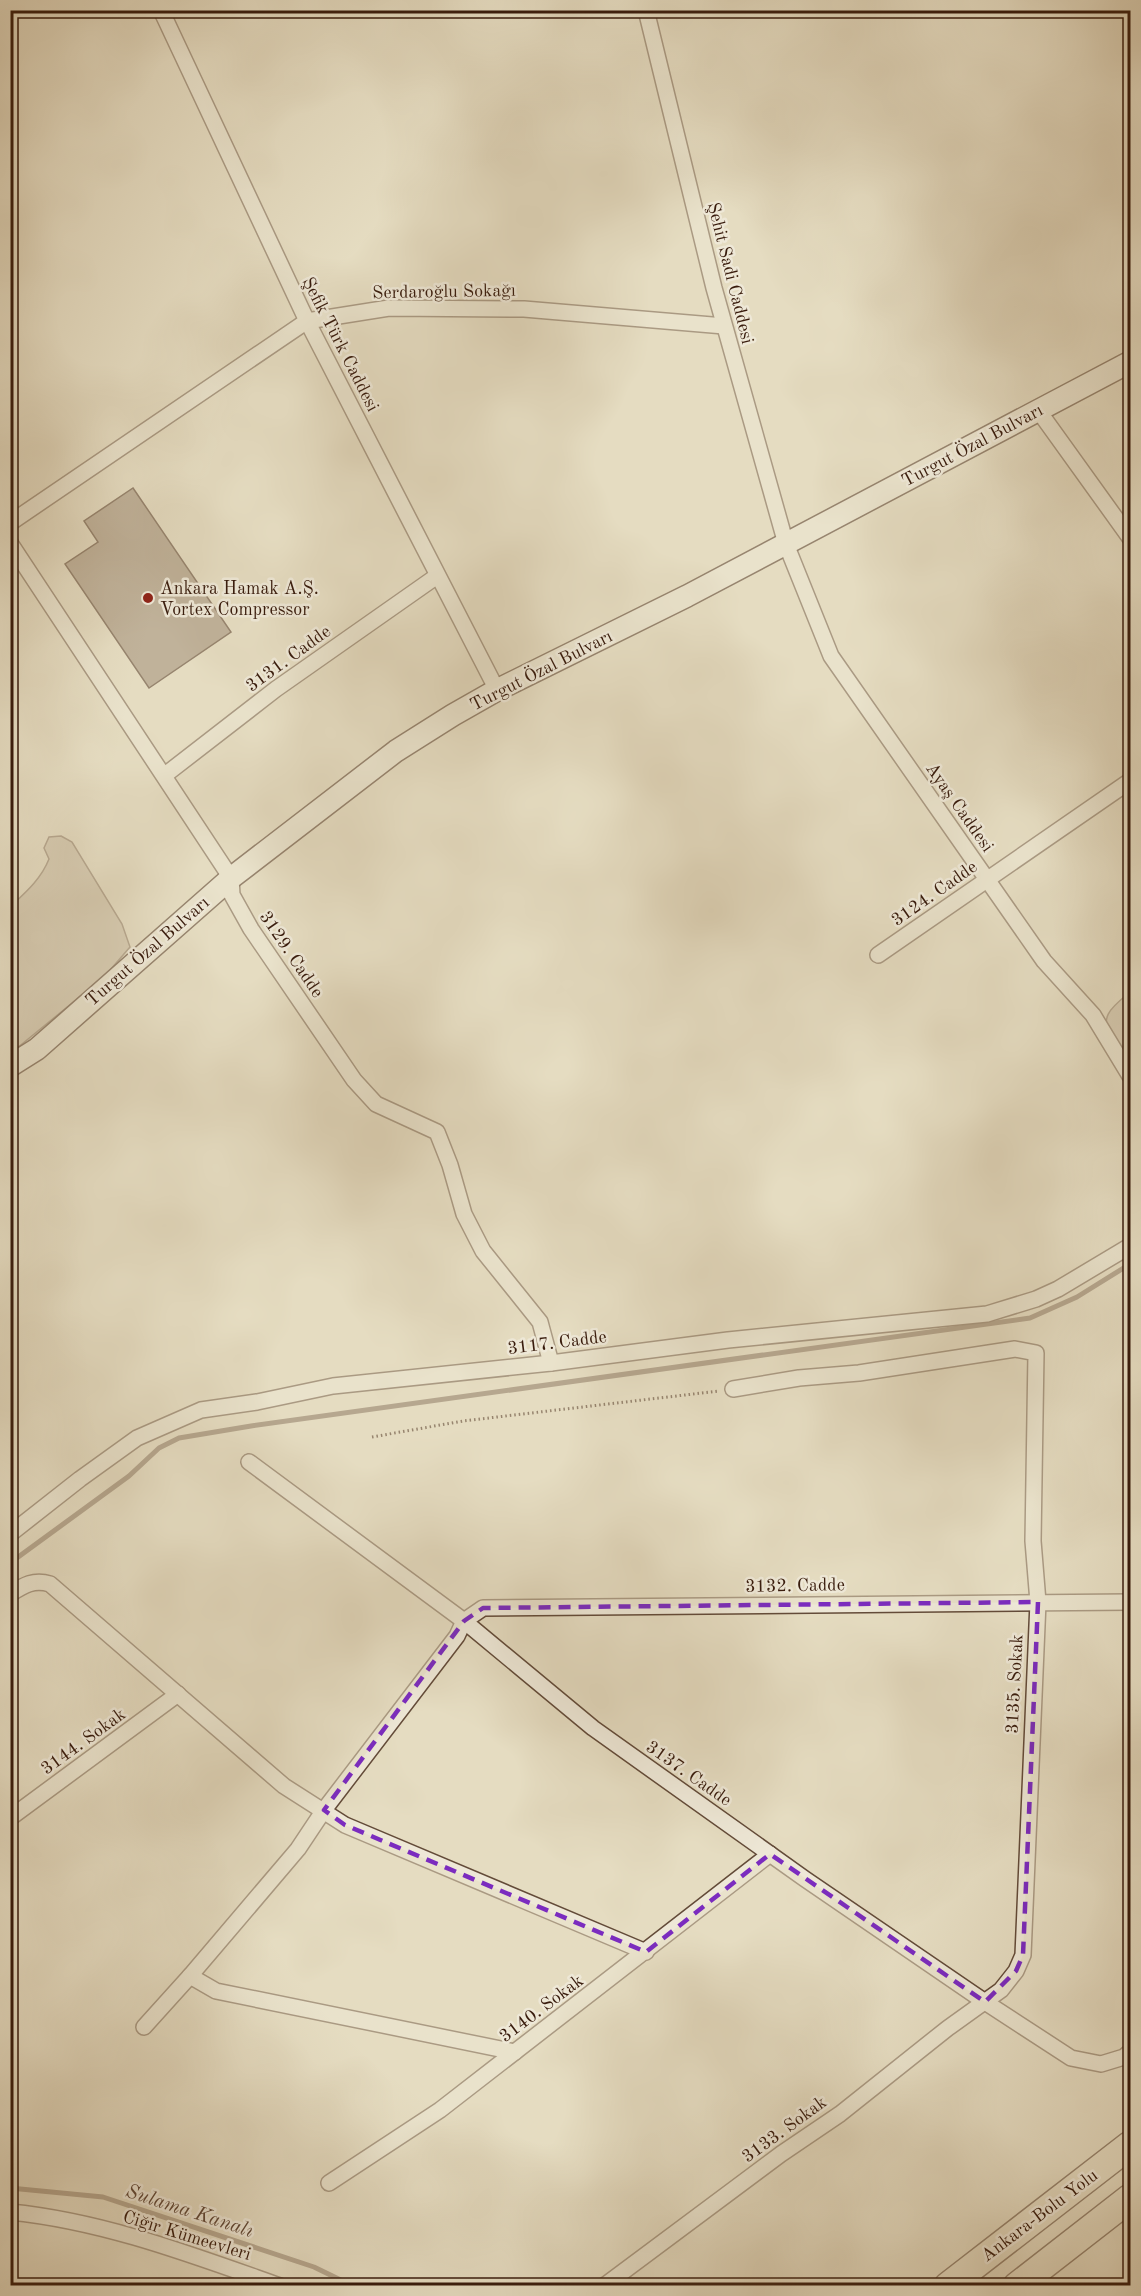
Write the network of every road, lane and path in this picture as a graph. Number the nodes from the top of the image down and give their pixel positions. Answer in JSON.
{"nodes":[{"id":1,"x":161,"y":10,"type":"edge"},
{"id":2,"x":646,"y":10,"type":"edge"},
{"id":3,"x":307,"y":321,"type":"junction"},
{"id":4,"x":724,"y":326,"type":"junction"},
{"id":5,"x":1131,"y":362,"type":"edge"},
{"id":6,"x":1038,"y":410,"type":"junction"},
{"id":7,"x":10,"y":523,"type":"edge"},
{"id":8,"x":1131,"y":538,"type":"edge"},
{"id":9,"x":10,"y":543,"type":"edge"},
{"id":10,"x":786,"y":544,"type":"junction"},
{"id":11,"x":437,"y":576,"type":"junction"},
{"id":12,"x":497,"y":690,"type":"junction"},
{"id":13,"x":165,"y":776,"type":"junction"},
{"id":14,"x":1131,"y":781,"type":"edge"},
{"id":15,"x":231,"y":878,"type":"junction"},
{"id":16,"x":987,"y":880,"type":"junction"},
{"id":17,"x":878,"y":956,"type":"dead end"},
{"id":18,"x":10,"y":1066,"type":"edge"},
{"id":19,"x":1131,"y":1076,"type":"edge"},
{"id":20,"x":1131,"y":1246,"type":"edge"},
{"id":21,"x":551,"y":1363,"type":"junction"},
{"id":22,"x":733,"y":1389,"type":"joint"},
{"id":23,"x":372,"y":1437,"type":"dead end"},
{"id":24,"x":249,"y":1462,"type":"dead end"},
{"id":25,"x":10,"y":1534,"type":"edge"},
{"id":26,"x":10,"y":1594,"type":"edge"},
{"id":27,"x":1038,"y":1602,"type":"junction"},
{"id":28,"x":1131,"y":1602,"type":"edge"},
{"id":29,"x":464,"y":1621,"type":"junction"},
{"id":30,"x":178,"y":1694,"type":"junction"},
{"id":31,"x":324,"y":1810,"type":"junction"},
{"id":32,"x":10,"y":1818,"type":"edge"},
{"id":33,"x":770,"y":1854,"type":"junction"},
{"id":34,"x":645,"y":1952,"type":"junction"},
{"id":35,"x":190,"y":1976,"type":"junction"},
{"id":36,"x":985,"y":2002,"type":"junction"},
{"id":37,"x":144,"y":2027,"type":"dead end"},
{"id":38,"x":515,"y":2052,"type":"junction"},
{"id":39,"x":1131,"y":2052,"type":"edge"},
{"id":40,"x":1131,"y":2145,"type":"edge"},
{"id":41,"x":329,"y":2183,"type":"dead end"},
{"id":42,"x":1131,"y":2198,"type":"edge"},
{"id":43,"x":10,"y":2212,"type":"edge"},
{"id":44,"x":280,"y":2286,"type":"edge"},
{"id":45,"x":604,"y":2286,"type":"edge"},
{"id":46,"x":948,"y":2286,"type":"edge"},
{"id":47,"x":1017,"y":2286,"type":"edge"}],
"edges":[{"from":1,"to":3,"type":"street","name":"Şefik Türk Caddesi"},
{"from":2,"to":4,"type":"street","name":"Şehit Sadi Caddesi"},
{"from":3,"to":4,"type":"street","name":"Serdaroğlu Sokağı"},
{"from":3,"to":7,"type":"street","name":"Serdaroğlu Sokağı"},
{"from":3,"to":11,"type":"street","name":"Şefik Türk Caddesi"},
{"from":4,"to":10,"type":"street","name":"Şehit Sadi Caddesi"},
{"from":5,"to":6,"type":"street","name":"Turgut Özal Bulvarı"},
{"from":6,"to":8,"type":"street"},
{"from":6,"to":10,"type":"street","name":"Turgut Özal Bulvarı"},
{"from":9,"to":13,"type":"street","name":"3129. Cadde"},
{"from":10,"to":12,"type":"street","name":"Turgut Özal Bulvarı"},
{"from":10,"to":16,"type":"street","name":"Ayaş Caddesi"},
{"from":11,"to":12,"type":"street","name":"Şefik Türk Caddesi"},
{"from":11,"to":13,"type":"street","name":"3131. Cadde"},
{"from":12,"to":15,"type":"street","name":"Turgut Özal Bulvarı"},
{"from":13,"to":15,"type":"street","name":"3129. Cadde"},
{"from":14,"to":16,"type":"street","name":"3124. Cadde"},
{"from":15,"to":18,"type":"street","name":"Turgut Özal Bulvarı"},
{"from":15,"to":21,"type":"street","name":"3129. Cadde"},
{"from":16,"to":17,"type":"street","name":"3124. Cadde"},
{"from":16,"to":19,"type":"street","name":"Ayaş Caddesi"},
{"from":20,"to":21,"type":"street","name":"3117. Cadde"},
{"from":21,"to":25,"type":"street","name":"3117. Cadde"},
{"from":22,"to":23,"type":"path"},
{"from":22,"to":27,"type":"street","name":"3135. Sokak"},
{"from":24,"to":29,"type":"street","name":"3137. Cadde"},
{"from":26,"to":30,"type":"street"},
{"from":27,"to":28,"type":"street","name":"3132. Cadde"},
{"from":27,"to":29,"type":"street","name":"3132. Cadde"},
{"from":27,"to":36,"type":"street","name":"3135. Sokak"},
{"from":29,"to":31,"type":"street"},
{"from":29,"to":33,"type":"street","name":"3137. Cadde"},
{"from":30,"to":31,"type":"street"},
{"from":30,"to":32,"type":"street","name":"3144. Sokak"},
{"from":31,"to":34,"type":"street"},
{"from":31,"to":35,"type":"street"},
{"from":33,"to":34,"type":"street","name":"3140. Sokak"},
{"from":33,"to":36,"type":"street","name":"3137. Cadde"},
{"from":34,"to":38,"type":"street","name":"3140. Sokak"},
{"from":35,"to":37,"type":"street"},
{"from":35,"to":38,"type":"street"},
{"from":36,"to":39,"type":"street","name":"3137. Cadde"},
{"from":36,"to":45,"type":"street","name":"3133. Sokak"},
{"from":38,"to":41,"type":"street","name":"3140. Sokak"},
{"from":40,"to":46,"type":"highway","name":"Ankara-Bolu Yolu"},
{"from":42,"to":47,"type":"highway"},
{"from":43,"to":44,"type":"street","name":"Ciğir Kümeevleri"}]}
